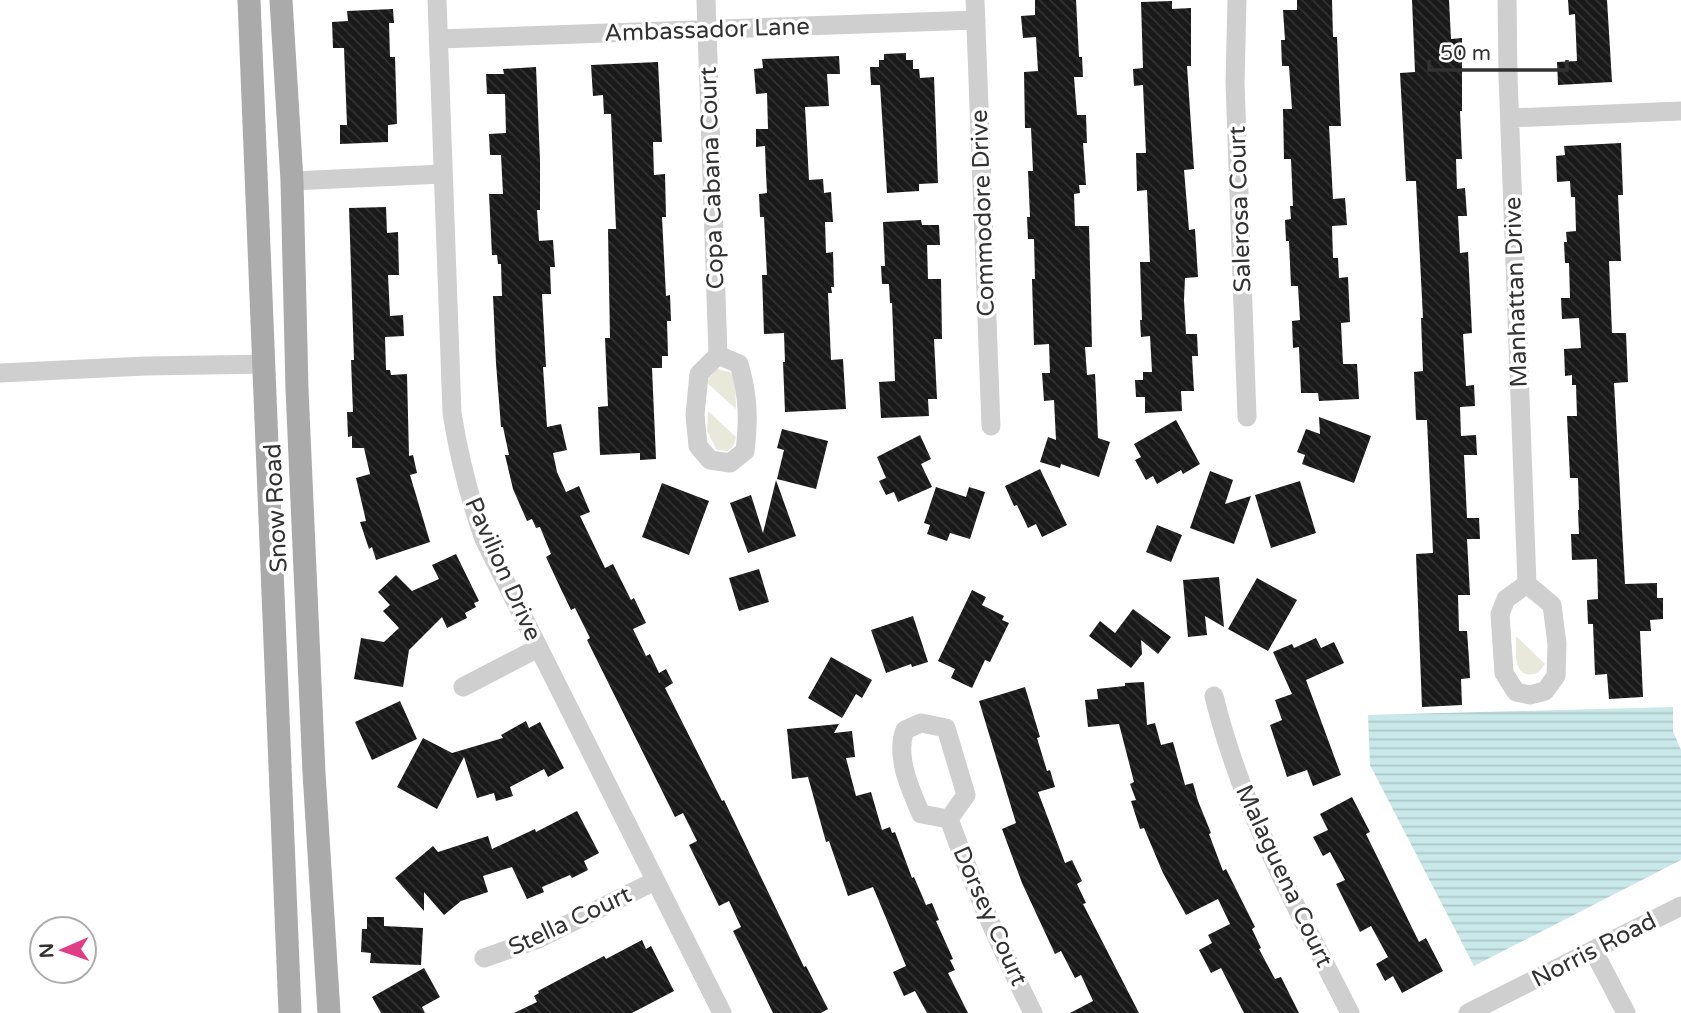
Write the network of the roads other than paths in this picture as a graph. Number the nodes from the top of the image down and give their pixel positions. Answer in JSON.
{"nodes":[{"id":1,"x":249,"y":0,"type":"edge"},
{"id":2,"x":281,"y":0,"type":"edge"},
{"id":3,"x":437,"y":0,"type":"edge"},
{"id":4,"x":706,"y":0,"type":"edge"},
{"id":5,"x":1237,"y":0,"type":"edge"},
{"id":6,"x":1507,"y":0,"type":"edge"},
{"id":7,"x":975,"y":10,"type":"edge"},
{"id":8,"x":707,"y":30,"type":"junction"},
{"id":9,"x":438,"y":40,"type":"junction"},
{"id":10,"x":1681,"y":111,"type":"edge"},
{"id":11,"x":1510,"y":118,"type":"junction"},
{"id":12,"x":443,"y":174,"type":"junction"},
{"id":13,"x":292,"y":181,"type":"junction"},
{"id":14,"x":718,"y":355,"type":"junction"},
{"id":15,"x":265,"y":372,"type":"junction"},
{"id":16,"x":0,"y":373,"type":"edge"},
{"id":17,"x":296,"y":379,"type":"junction"},
{"id":18,"x":1247,"y":417,"type":"dead end"},
{"id":19,"x":991,"y":426,"type":"dead end"},
{"id":20,"x":1527,"y":584,"type":"junction"},
{"id":21,"x":538,"y":648,"type":"junction"},
{"id":22,"x":463,"y":687,"type":"dead end"},
{"id":23,"x":1214,"y":696,"type":"dead end"},
{"id":24,"x":948,"y":819,"type":"junction"},
{"id":25,"x":655,"y":881,"type":"junction"},
{"id":26,"x":1681,"y":906,"type":"edge"},
{"id":27,"x":1593,"y":950,"type":"junction"},
{"id":28,"x":484,"y":958,"type":"dead end"},
{"id":29,"x":290,"y":1013,"type":"edge"},
{"id":30,"x":329,"y":1013,"type":"edge"},
{"id":31,"x":722,"y":1013,"type":"edge"},
{"id":32,"x":1033,"y":1013,"type":"edge"},
{"id":33,"x":1350,"y":1013,"type":"edge"},
{"id":34,"x":1468,"y":1013,"type":"edge"},
{"id":35,"x":1626,"y":1013,"type":"edge"}],
"edges":[{"from":1,"to":13,"type":"main road"},
{"from":1,"to":15,"type":"main road","name":"Snow Road"},
{"from":2,"to":13,"type":"main road","name":"Snow Road"},
{"from":3,"to":9,"type":"street","name":"Pavilion Drive"},
{"from":4,"to":8,"type":"street","name":"Copa Cabana Court"},
{"from":5,"to":18,"type":"street","name":"Salerosa Court"},
{"from":6,"to":11,"type":"street","name":"Manhattan Drive"},
{"from":7,"to":8,"type":"street","name":"Ambassador Lane"},
{"from":7,"to":19,"type":"street","name":"Commodore Drive"},
{"from":8,"to":9,"type":"street","name":"Ambassador Lane"},
{"from":8,"to":14,"type":"street","name":"Copa Cabana Court"},
{"from":9,"to":12,"type":"street","name":"Pavilion Drive"},
{"from":10,"to":11,"type":"street"},
{"from":11,"to":20,"type":"street","name":"Manhattan Drive"},
{"from":12,"to":13,"type":"street"},
{"from":12,"to":21,"type":"street","name":"Pavilion Drive"},
{"from":13,"to":17,"type":"main road","name":"Snow Road"},
{"from":14,"to":14,"type":"street"},
{"from":15,"to":16,"type":"street"},
{"from":15,"to":17,"type":"main road"},
{"from":15,"to":29,"type":"main road","name":"Snow Road"},
{"from":17,"to":30,"type":"main road","name":"Snow Road"},
{"from":20,"to":20,"type":"street"},
{"from":21,"to":22,"type":"street"},
{"from":21,"to":25,"type":"street","name":"Pavilion Drive"},
{"from":23,"to":33,"type":"street","name":"Malaguena Court"},
{"from":24,"to":24,"type":"street","name":"Dorsey Court"},
{"from":24,"to":32,"type":"street","name":"Dorsey Court"},
{"from":25,"to":28,"type":"street","name":"Stella Court"},
{"from":25,"to":31,"type":"street","name":"Pavilion Drive"},
{"from":26,"to":27,"type":"street","name":"Norris Road"},
{"from":27,"to":34,"type":"street","name":"Norris Road"},
{"from":27,"to":35,"type":"street"}]}
